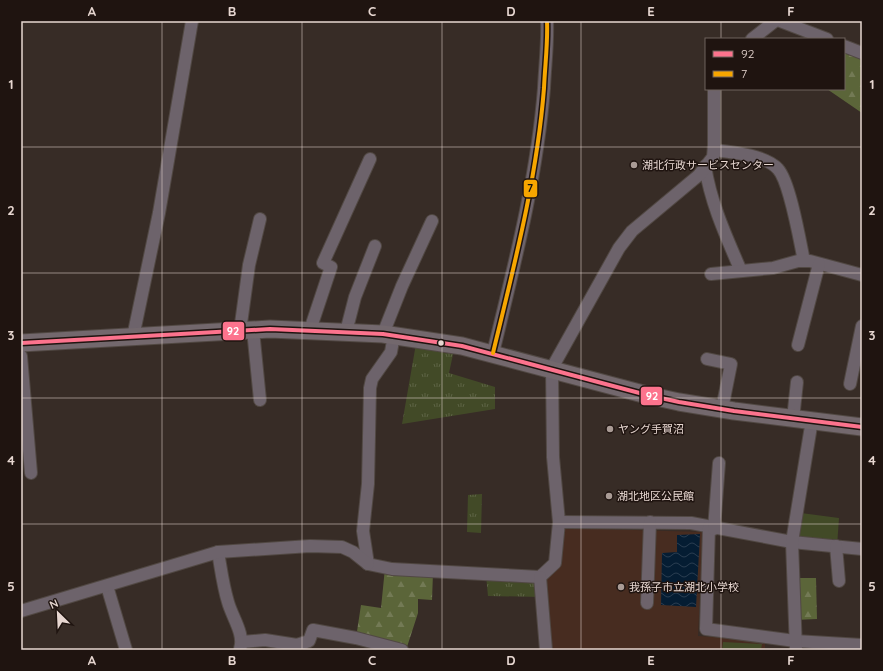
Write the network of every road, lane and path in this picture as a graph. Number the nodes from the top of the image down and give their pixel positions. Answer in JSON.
{"nodes":[{"id":1,"x":192,"y":21,"type":"edge"},
{"id":2,"x":547,"y":21,"type":"edge"},
{"id":3,"x":775,"y":21,"type":"edge"},
{"id":4,"x":780,"y":21,"type":"edge"},
{"id":5,"x":753,"y":38,"type":"edge"},
{"id":6,"x":824,"y":38,"type":"edge"},
{"id":7,"x":845,"y":46,"type":"edge"},
{"id":8,"x":862,"y":53,"type":"edge"},
{"id":9,"x":714,"y":90,"type":"edge"},
{"id":10,"x":714,"y":150,"type":"junction"},
{"id":11,"x":370,"y":159,"type":"dead end"},
{"id":12,"x":705,"y":166,"type":"junction"},
{"id":13,"x":260,"y":219,"type":"dead end"},
{"id":14,"x":432,"y":221,"type":"dead end"},
{"id":15,"x":375,"y":246,"type":"dead end"},
{"id":16,"x":804,"y":261,"type":"junction"},
{"id":17,"x":819,"y":264,"type":"junction"},
{"id":18,"x":741,"y":271,"type":"junction"},
{"id":19,"x":711,"y":274,"type":"dead end"},
{"id":20,"x":862,"y":275,"type":"edge"},
{"id":21,"x":862,"y":326,"type":"edge"},
{"id":22,"x":247,"y":330,"type":"junction"},
{"id":23,"x":310,"y":330,"type":"junction"},
{"id":24,"x":346,"y":332,"type":"junction"},
{"id":25,"x":388,"y":335,"type":"junction"},
{"id":26,"x":133,"y":337,"type":"junction"},
{"id":27,"x":21,"y":343,"type":"edge"},
{"id":28,"x":798,"y":344,"type":"dead end"},
{"id":29,"x":493,"y":353,"type":"junction"},
{"id":30,"x":21,"y":356,"type":"edge"},
{"id":31,"x":707,"y":359,"type":"dead end"},
{"id":32,"x":552,"y":368,"type":"junction"},
{"id":33,"x":797,"y":382,"type":"dead end"},
{"id":34,"x":850,"y":384,"type":"dead end"},
{"id":35,"x":260,"y":400,"type":"dead end"},
{"id":36,"x":722,"y":409,"type":"junction"},
{"id":37,"x":793,"y":419,"type":"junction"},
{"id":38,"x":812,"y":420,"type":"junction"},
{"id":39,"x":862,"y":427,"type":"edge"},
{"id":40,"x":719,"y":463,"type":"dead end"},
{"id":41,"x":31,"y":473,"type":"dead end"},
{"id":42,"x":559,"y":522,"type":"junction"},
{"id":43,"x":650,"y":522,"type":"junction"},
{"id":44,"x":712,"y":528,"type":"junction"},
{"id":45,"x":792,"y":542,"type":"junction"},
{"id":46,"x":836,"y":546,"type":"junction"},
{"id":47,"x":862,"y":549,"type":"edge"},
{"id":48,"x":218,"y":552,"type":"junction"},
{"id":49,"x":368,"y":564,"type":"junction"},
{"id":50,"x":540,"y":577,"type":"junction"},
{"id":51,"x":839,"y":581,"type":"dead end"},
{"id":52,"x":107,"y":586,"type":"junction"},
{"id":53,"x":646,"y":603,"type":"dead end"},
{"id":54,"x":21,"y":611,"type":"edge"},
{"id":55,"x":795,"y":645,"type":"edge"},
{"id":56,"x":862,"y":645,"type":"edge"},
{"id":57,"x":241,"y":646,"type":"edge"},
{"id":58,"x":386,"y":648,"type":"edge"},
{"id":59,"x":126,"y":650,"type":"edge"},
{"id":60,"x":402,"y":650,"type":"edge"},
{"id":61,"x":546,"y":650,"type":"edge"}],
"edges":[{"from":1,"to":26,"type":"street"},
{"from":2,"to":29,"type":"street"},
{"from":3,"to":5,"type":"street"},
{"from":4,"to":6,"type":"street"},
{"from":7,"to":8,"type":"street"},
{"from":9,"to":10,"type":"street"},
{"from":10,"to":12,"type":"street"},
{"from":10,"to":16,"type":"street"},
{"from":11,"to":23,"type":"street"},
{"from":12,"to":18,"type":"street"},
{"from":12,"to":32,"type":"street"},
{"from":13,"to":22,"type":"street"},
{"from":14,"to":25,"type":"street"},
{"from":15,"to":24,"type":"street"},
{"from":16,"to":17,"type":"street"},
{"from":16,"to":18,"type":"street"},
{"from":17,"to":20,"type":"street"},
{"from":17,"to":28,"type":"street"},
{"from":18,"to":19,"type":"street"},
{"from":21,"to":34,"type":"street"},
{"from":22,"to":23,"type":"highway"},
{"from":22,"to":26,"type":"highway"},
{"from":22,"to":35,"type":"street"},
{"from":23,"to":24,"type":"highway"},
{"from":24,"to":25,"type":"highway"},
{"from":25,"to":29,"type":"highway"},
{"from":25,"to":49,"type":"street"},
{"from":26,"to":27,"type":"highway"},
{"from":29,"to":32,"type":"highway"},
{"from":30,"to":41,"type":"street"},
{"from":31,"to":36,"type":"street"},
{"from":32,"to":36,"type":"highway"},
{"from":32,"to":42,"type":"street"},
{"from":33,"to":37,"type":"street"},
{"from":36,"to":37,"type":"highway"},
{"from":37,"to":38,"type":"highway"},
{"from":38,"to":39,"type":"highway"},
{"from":38,"to":45,"type":"street"},
{"from":40,"to":44,"type":"street"},
{"from":42,"to":43,"type":"street"},
{"from":42,"to":50,"type":"street"},
{"from":43,"to":44,"type":"street"},
{"from":43,"to":53,"type":"street"},
{"from":44,"to":45,"type":"street"},
{"from":44,"to":55,"type":"street"},
{"from":45,"to":46,"type":"street"},
{"from":45,"to":55,"type":"street"},
{"from":46,"to":47,"type":"street"},
{"from":46,"to":51,"type":"street"},
{"from":48,"to":49,"type":"street"},
{"from":48,"to":52,"type":"street"},
{"from":48,"to":57,"type":"street"},
{"from":49,"to":50,"type":"street"},
{"from":50,"to":61,"type":"street"},
{"from":52,"to":54,"type":"street"},
{"from":52,"to":59,"type":"street"},
{"from":55,"to":56,"type":"street"},
{"from":57,"to":58,"type":"street"},
{"from":58,"to":60,"type":"street"}]}
